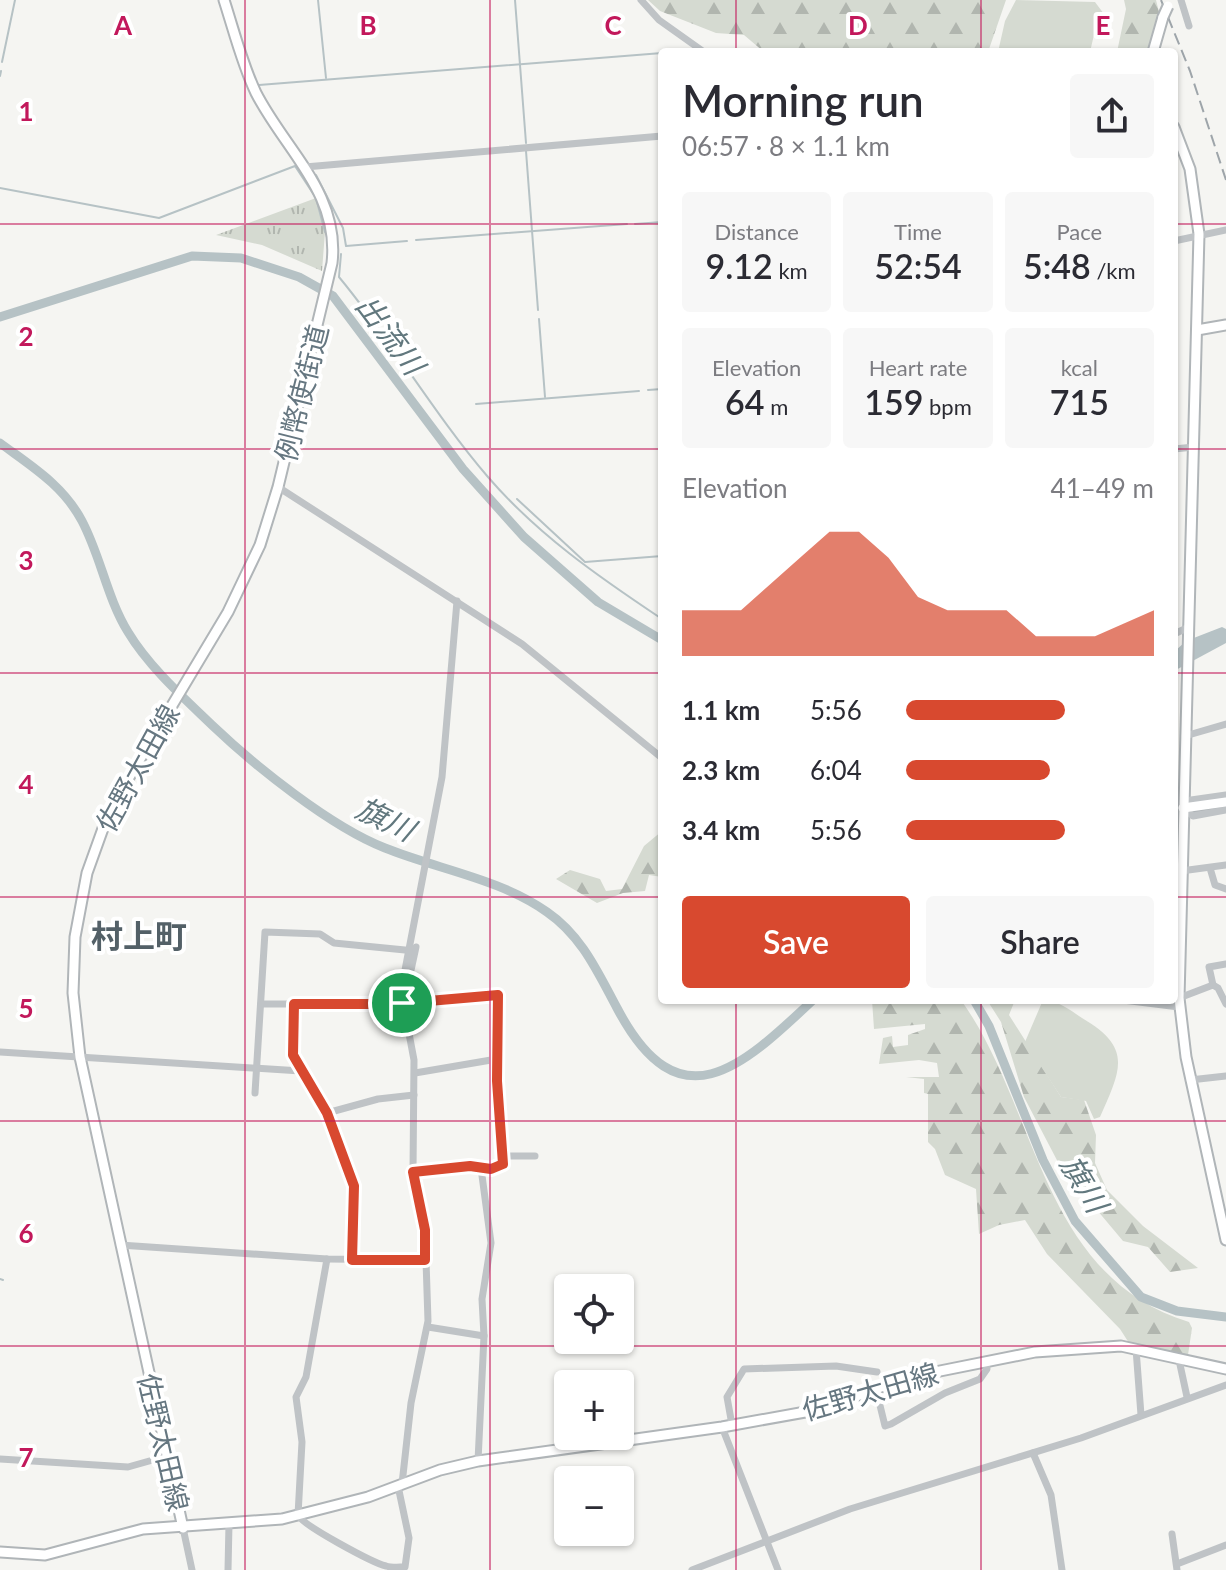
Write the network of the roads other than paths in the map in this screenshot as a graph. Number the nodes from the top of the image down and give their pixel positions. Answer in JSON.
{"nodes":[{"id":1,"x":224,"y":0,"type":"edge"},
{"id":2,"x":641,"y":0,"type":"edge"},
{"id":3,"x":1181,"y":0,"type":"edge"},
{"id":4,"x":1170,"y":3,"type":"edge"},
{"id":5,"x":1189,"y":26,"type":"dead end"},
{"id":6,"x":698,"y":48,"type":"edge"},
{"id":7,"x":1154,"y":48,"type":"edge"},
{"id":8,"x":658,"y":136,"type":"edge"},
{"id":9,"x":1178,"y":138,"type":"edge"},
{"id":10,"x":305,"y":167,"type":"junction"},
{"id":11,"x":1226,"y":230,"type":"edge"},
{"id":12,"x":1199,"y":234,"type":"junction"},
{"id":13,"x":1178,"y":240,"type":"edge"},
{"id":14,"x":1226,"y":325,"type":"edge"},
{"id":15,"x":1197,"y":330,"type":"junction"},
{"id":16,"x":1194,"y":447,"type":"junction"},
{"id":17,"x":1178,"y":449,"type":"edge"},
{"id":18,"x":278,"y":487,"type":"junction"},
{"id":19,"x":457,"y":601,"type":"junction"},
{"id":20,"x":1189,"y":627,"type":"junction"},
{"id":21,"x":1178,"y":632,"type":"edge"},
{"id":22,"x":1226,"y":724,"type":"edge"},
{"id":23,"x":1185,"y":736,"type":"junction"},
{"id":24,"x":658,"y":755,"type":"edge"},
{"id":25,"x":1226,"y":795,"type":"edge"},
{"id":26,"x":1226,"y":802,"type":"edge"},
{"id":27,"x":1179,"y":808,"type":"edge"},
{"id":28,"x":1226,"y":810,"type":"edge"},
{"id":29,"x":1226,"y":865,"type":"edge"},
{"id":30,"x":1210,"y":868,"type":"junction"},
{"id":31,"x":1181,"y":871,"type":"junction"},
{"id":32,"x":1226,"y":889,"type":"edge"},
{"id":33,"x":1226,"y":964,"type":"edge"},
{"id":34,"x":1213,"y":985,"type":"junction"},
{"id":35,"x":406,"y":1002,"type":"junction"},
{"id":36,"x":1179,"y":1002,"type":"junction"},
{"id":37,"x":261,"y":1004,"type":"junction"},
{"id":38,"x":294,"y":1004,"type":"junction"},
{"id":39,"x":1226,"y":1004,"type":"edge"},
{"id":40,"x":0,"y":1052,"type":"edge"},
{"id":41,"x":80,"y":1057,"type":"junction"},
{"id":42,"x":497,"y":1059,"type":"junction"},
{"id":43,"x":257,"y":1069,"type":"junction"},
{"id":44,"x":301,"y":1071,"type":"junction"},
{"id":45,"x":415,"y":1073,"type":"junction"},
{"id":46,"x":1226,"y":1076,"type":"edge"},
{"id":47,"x":1190,"y":1080,"type":"junction"},
{"id":48,"x":255,"y":1093,"type":"dead end"},
{"id":49,"x":414,"y":1095,"type":"junction"},
{"id":50,"x":327,"y":1113,"type":"junction"},
{"id":51,"x":505,"y":1156,"type":"junction"},
{"id":52,"x":535,"y":1156,"type":"dead end"},
{"id":53,"x":481,"y":1168,"type":"junction"},
{"id":54,"x":413,"y":1172,"type":"junction"},
{"id":55,"x":1226,"y":1240,"type":"edge"},
{"id":56,"x":120,"y":1245,"type":"junction"},
{"id":57,"x":327,"y":1259,"type":"junction"},
{"id":58,"x":352,"y":1260,"type":"junction"},
{"id":59,"x":425,"y":1260,"type":"junction"},
{"id":60,"x":428,"y":1327,"type":"junction"},
{"id":61,"x":484,"y":1336,"type":"junction"},
{"id":62,"x":1136,"y":1349,"type":"junction"},
{"id":63,"x":1179,"y":1360,"type":"junction"},
{"id":64,"x":986,"y":1361,"type":"junction"},
{"id":65,"x":1226,"y":1369,"type":"edge"},
{"id":66,"x":877,"y":1372,"type":"dead end"},
{"id":67,"x":1226,"y":1385,"type":"edge"},
{"id":68,"x":876,"y":1389,"type":"junction"},
{"id":69,"x":1187,"y":1397,"type":"junction"},
{"id":70,"x":1141,"y":1415,"type":"junction"},
{"id":71,"x":727,"y":1426,"type":"junction"},
{"id":72,"x":1033,"y":1453,"type":"junction"},
{"id":73,"x":167,"y":1456,"type":"junction"},
{"id":74,"x":0,"y":1459,"type":"edge"},
{"id":75,"x":478,"y":1461,"type":"junction"},
{"id":76,"x":400,"y":1485,"type":"junction"},
{"id":77,"x":298,"y":1515,"type":"junction"},
{"id":78,"x":229,"y":1524,"type":"junction"},
{"id":79,"x":183,"y":1528,"type":"junction"},
{"id":80,"x":1172,"y":1534,"type":"dead end"},
{"id":81,"x":766,"y":1540,"type":"junction"},
{"id":82,"x":1226,"y":1545,"type":"edge"},
{"id":83,"x":0,"y":1552,"type":"edge"},
{"id":84,"x":1177,"y":1567,"type":"edge"},
{"id":85,"x":192,"y":1570,"type":"edge"},
{"id":86,"x":228,"y":1570,"type":"edge"},
{"id":87,"x":692,"y":1570,"type":"edge"},
{"id":88,"x":778,"y":1570,"type":"edge"},
{"id":89,"x":1062,"y":1570,"type":"edge"}],
"edges":[{"from":1,"to":10,"type":"main road","name":"例幣使街道"},
{"from":2,"to":6,"type":"street"},
{"from":3,"to":5,"type":"street"},
{"from":4,"to":7,"type":"main road","bridge":true},
{"from":8,"to":10,"type":"street"},
{"from":9,"to":12,"type":"main road"},
{"from":10,"to":18,"type":"main road","name":"例幣使街道"},
{"from":11,"to":12,"type":"street"},
{"from":12,"to":13,"type":"street"},
{"from":12,"to":15,"type":"main road"},
{"from":14,"to":15,"type":"main road"},
{"from":15,"to":16,"type":"main road"},
{"from":16,"to":17,"type":"street"},
{"from":16,"to":20,"type":"main road"},
{"from":18,"to":19,"type":"street","name":"例幣使街道"},
{"from":18,"to":41,"type":"main road","name":"佐野太田線"},
{"from":19,"to":24,"type":"street","name":"例幣使街道"},
{"from":19,"to":35,"type":"street"},
{"from":20,"to":21,"type":"street"},
{"from":20,"to":23,"type":"main road"},
{"from":22,"to":23,"type":"street"},
{"from":23,"to":27,"type":"main road"},
{"from":25,"to":27,"type":"street"},
{"from":26,"to":27,"type":"main road"},
{"from":27,"to":28,"type":"street"},
{"from":27,"to":31,"type":"main road"},
{"from":29,"to":30,"type":"street"},
{"from":30,"to":31,"type":"street"},
{"from":30,"to":32,"type":"street"},
{"from":31,"to":36,"type":"main road"},
{"from":33,"to":34,"type":"street"},
{"from":34,"to":36,"type":"street"},
{"from":34,"to":39,"type":"street"},
{"from":35,"to":37,"type":"street"},
{"from":35,"to":38,"type":"street"},
{"from":35,"to":42,"type":"street"},
{"from":35,"to":45,"type":"street"},
{"from":36,"to":47,"type":"main road"},
{"from":37,"to":38,"type":"street"},
{"from":37,"to":43,"type":"street"},
{"from":38,"to":44,"type":"street"},
{"from":40,"to":41,"type":"street"},
{"from":41,"to":43,"type":"street"},
{"from":41,"to":56,"type":"main road","name":"佐野太田線"},
{"from":42,"to":45,"type":"street"},
{"from":42,"to":51,"type":"street"},
{"from":43,"to":44,"type":"street"},
{"from":43,"to":48,"type":"street"},
{"from":44,"to":50,"type":"street"},
{"from":45,"to":49,"type":"street"},
{"from":46,"to":47,"type":"street"},
{"from":47,"to":55,"type":"main road"},
{"from":49,"to":50,"type":"street"},
{"from":49,"to":54,"type":"street"},
{"from":50,"to":58,"type":"street"},
{"from":51,"to":52,"type":"street"},
{"from":51,"to":53,"type":"street"},
{"from":53,"to":54,"type":"street"},
{"from":53,"to":61,"type":"street"},
{"from":54,"to":59,"type":"street"},
{"from":56,"to":57,"type":"street"},
{"from":56,"to":73,"type":"main road","name":"佐野太田線"},
{"from":57,"to":58,"type":"street"},
{"from":57,"to":77,"type":"street"},
{"from":58,"to":59,"type":"street"},
{"from":59,"to":60,"type":"street"},
{"from":60,"to":61,"type":"street"},
{"from":60,"to":76,"type":"street"},
{"from":61,"to":75,"type":"street"},
{"from":62,"to":63,"type":"main road","name":"佐野太田線"},
{"from":62,"to":64,"type":"main road","name":"佐野太田線"},
{"from":62,"to":70,"type":"street"},
{"from":63,"to":65,"type":"main road","name":"佐野太田線"},
{"from":63,"to":69,"type":"street"},
{"from":64,"to":68,"type":"main road","name":"佐野太田線"},
{"from":64,"to":68,"type":"street"},
{"from":66,"to":71,"type":"street"},
{"from":67,"to":69,"type":"street"},
{"from":68,"to":71,"type":"main road","name":"佐野太田線"},
{"from":69,"to":70,"type":"street"},
{"from":70,"to":72,"type":"street"},
{"from":71,"to":75,"type":"main road","name":"佐野太田線"},
{"from":71,"to":81,"type":"street"},
{"from":72,"to":81,"type":"street"},
{"from":72,"to":89,"type":"street"},
{"from":73,"to":74,"type":"street"},
{"from":73,"to":79,"type":"main road","name":"佐野太田線"},
{"from":75,"to":76,"type":"main road","name":"佐野太田線"},
{"from":76,"to":77,"type":"main road","name":"佐野太田線"},
{"from":76,"to":77,"type":"street"},
{"from":77,"to":78,"type":"main road","name":"佐野太田線"},
{"from":78,"to":79,"type":"main road","name":"佐野太田線"},
{"from":78,"to":86,"type":"street"},
{"from":79,"to":83,"type":"main road"},
{"from":79,"to":85,"type":"street"},
{"from":80,"to":84,"type":"street"},
{"from":81,"to":87,"type":"street"},
{"from":81,"to":88,"type":"street"},
{"from":82,"to":84,"type":"street"}]}
